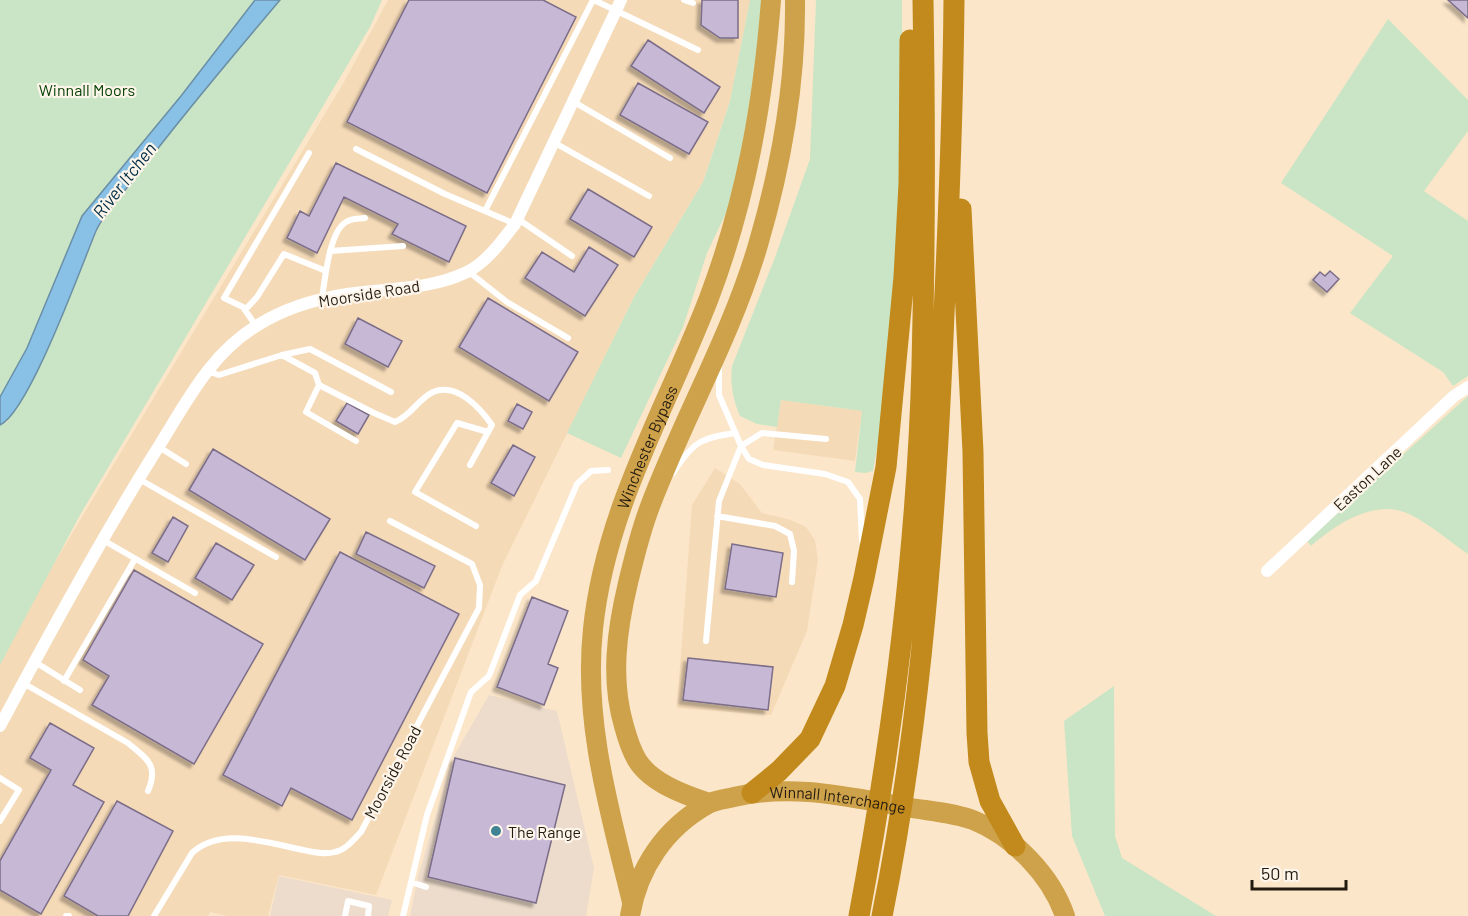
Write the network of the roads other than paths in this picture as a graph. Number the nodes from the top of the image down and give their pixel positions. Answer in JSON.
{"nodes":[{"id":1,"x":594,"y":0,"type":"edge"},
{"id":2,"x":684,"y":0,"type":"edge"},
{"id":3,"x":771,"y":0,"type":"edge"},
{"id":4,"x":795,"y":0,"type":"edge"},
{"id":5,"x":911,"y":0,"type":"edge"},
{"id":6,"x":923,"y":0,"type":"edge"},
{"id":7,"x":954,"y":0,"type":"edge"},
{"id":8,"x":693,"y":3,"type":"dead end"},
{"id":9,"x":619,"y":5,"type":"edge"},
{"id":10,"x":698,"y":50,"type":"dead end"},
{"id":11,"x":574,"y":102,"type":"junction"},
{"id":12,"x":953,"y":107,"type":"junction"},
{"id":13,"x":555,"y":143,"type":"junction"},
{"id":14,"x":356,"y":149,"type":"dead end"},
{"id":15,"x":309,"y":153,"type":"dead end"},
{"id":16,"x":670,"y":158,"type":"dead end"},
{"id":17,"x":649,"y":196,"type":"dead end"},
{"id":18,"x":485,"y":211,"type":"junction"},
{"id":19,"x":365,"y":218,"type":"dead end"},
{"id":20,"x":516,"y":221,"type":"junction"},
{"id":21,"x":403,"y":246,"type":"dead end"},
{"id":22,"x":330,"y":251,"type":"junction"},
{"id":23,"x":572,"y":256,"type":"dead end"},
{"id":24,"x":326,"y":271,"type":"junction"},
{"id":25,"x":469,"y":271,"type":"junction"},
{"id":26,"x":322,"y":299,"type":"junction"},
{"id":27,"x":245,"y":310,"type":"junction"},
{"id":28,"x":256,"y":326,"type":"junction"},
{"id":29,"x":568,"y":338,"type":"dead end"},
{"id":30,"x":721,"y":346,"type":"junction"},
{"id":31,"x":282,"y":355,"type":"junction"},
{"id":32,"x":207,"y":371,"type":"junction"},
{"id":33,"x":319,"y":385,"type":"junction"},
{"id":34,"x":1468,"y":387,"type":"edge"},
{"id":35,"x":391,"y":392,"type":"dead end"},
{"id":36,"x":488,"y":432,"type":"junction"},
{"id":37,"x":736,"y":433,"type":"junction"},
{"id":38,"x":826,"y":440,"type":"dead end"},
{"id":39,"x":356,"y":441,"type":"dead end"},
{"id":40,"x":741,"y":446,"type":"junction"},
{"id":41,"x":158,"y":447,"type":"junction"},
{"id":42,"x":749,"y":459,"type":"junction"},
{"id":43,"x":186,"y":464,"type":"dead end"},
{"id":44,"x":470,"y":465,"type":"dead end"},
{"id":45,"x":754,"y":468,"type":"dead end"},
{"id":46,"x":608,"y":470,"type":"dead end"},
{"id":47,"x":139,"y":478,"type":"junction"},
{"id":48,"x":649,"y":509,"type":"junction"},
{"id":49,"x":717,"y":516,"type":"junction"},
{"id":50,"x":390,"y":521,"type":"dead end"},
{"id":51,"x":476,"y":526,"type":"dead end"},
{"id":52,"x":103,"y":539,"type":"junction"},
{"id":53,"x":276,"y":557,"type":"dead end"},
{"id":54,"x":135,"y":559,"type":"junction"},
{"id":55,"x":1267,"y":571,"type":"dead end"},
{"id":56,"x":864,"y":578,"type":"junction"},
{"id":57,"x":792,"y":582,"type":"dead end"},
{"id":58,"x":195,"y":593,"type":"dead end"},
{"id":59,"x":706,"y":641,"type":"dead end"},
{"id":60,"x":35,"y":662,"type":"junction"},
{"id":61,"x":64,"y":681,"type":"junction"},
{"id":62,"x":23,"y":683,"type":"junction"},
{"id":63,"x":80,"y":690,"type":"dead end"},
{"id":64,"x":0,"y":726,"type":"edge"},
{"id":65,"x":0,"y":778,"type":"edge"},
{"id":66,"x":148,"y":792,"type":"dead end"},
{"id":67,"x":752,"y":793,"type":"junction"},
{"id":68,"x":709,"y":803,"type":"junction"},
{"id":69,"x":0,"y":821,"type":"edge"},
{"id":70,"x":1015,"y":846,"type":"junction"},
{"id":71,"x":411,"y":882,"type":"junction"},
{"id":72,"x":426,"y":888,"type":"dead end"},
{"id":73,"x":631,"y":909,"type":"edge"},
{"id":74,"x":154,"y":916,"type":"edge"},
{"id":75,"x":345,"y":916,"type":"edge"},
{"id":76,"x":368,"y":916,"type":"edge"},
{"id":77,"x":403,"y":916,"type":"edge"},
{"id":78,"x":859,"y":916,"type":"edge"},
{"id":79,"x":882,"y":916,"type":"edge"},
{"id":80,"x":1065,"y":916,"type":"edge"}],
"edges":[{"from":1,"to":9,"type":"lane"},
{"from":1,"to":18,"type":"lane"},
{"from":2,"to":8,"type":"lane"},
{"from":3,"to":73,"type":"highway","name":"Winchester Bypass"},
{"from":4,"to":30,"type":"highway","name":"Winchester Bypass"},
{"from":5,"to":56,"type":"highway"},
{"from":6,"to":78,"type":"highway"},
{"from":7,"to":12,"type":"highway"},
{"from":9,"to":10,"type":"lane"},
{"from":9,"to":11,"type":"street","name":"Moorside Road"},
{"from":11,"to":13,"type":"street","name":"Moorside Road"},
{"from":11,"to":16,"type":"lane"},
{"from":12,"to":70,"type":"highway"},
{"from":12,"to":79,"type":"highway"},
{"from":13,"to":17,"type":"lane"},
{"from":13,"to":20,"type":"street","name":"Moorside Road"},
{"from":14,"to":18,"type":"lane"},
{"from":15,"to":27,"type":"lane"},
{"from":18,"to":20,"type":"lane"},
{"from":19,"to":22,"type":"lane"},
{"from":20,"to":23,"type":"lane"},
{"from":20,"to":25,"type":"street","name":"Moorside Road"},
{"from":21,"to":22,"type":"lane"},
{"from":22,"to":24,"type":"lane"},
{"from":24,"to":26,"type":"lane"},
{"from":24,"to":27,"type":"lane"},
{"from":25,"to":26,"type":"street","name":"Moorside Road"},
{"from":25,"to":29,"type":"lane"},
{"from":26,"to":28,"type":"street","name":"Moorside Road"},
{"from":27,"to":28,"type":"lane"},
{"from":28,"to":32,"type":"street","name":"Moorside Road"},
{"from":30,"to":37,"type":"lane"},
{"from":30,"to":48,"type":"highway","name":"Winchester Bypass"},
{"from":31,"to":32,"type":"lane"},
{"from":31,"to":33,"type":"lane"},
{"from":31,"to":35,"type":"lane"},
{"from":32,"to":41,"type":"street","name":"Moorside Road"},
{"from":33,"to":36,"type":"lane"},
{"from":33,"to":39,"type":"lane"},
{"from":34,"to":55,"type":"street","name":"Easton Lane"},
{"from":36,"to":44,"type":"lane"},
{"from":36,"to":51,"type":"lane"},
{"from":37,"to":40,"type":"lane"},
{"from":37,"to":48,"type":"lane"},
{"from":38,"to":40,"type":"lane"},
{"from":40,"to":42,"type":"lane"},
{"from":40,"to":49,"type":"lane"},
{"from":41,"to":43,"type":"lane"},
{"from":41,"to":47,"type":"street","name":"Moorside Road"},
{"from":42,"to":45,"type":"lane"},
{"from":42,"to":56,"type":"lane"},
{"from":46,"to":71,"type":"lane"},
{"from":47,"to":52,"type":"street","name":"Moorside Road"},
{"from":47,"to":53,"type":"lane"},
{"from":48,"to":68,"type":"highway","name":"Winchester Bypass"},
{"from":49,"to":57,"type":"lane"},
{"from":49,"to":59,"type":"lane"},
{"from":50,"to":74,"type":"lane","name":"Moorside Road"},
{"from":52,"to":54,"type":"lane"},
{"from":52,"to":60,"type":"street","name":"Moorside Road"},
{"from":54,"to":58,"type":"lane"},
{"from":54,"to":61,"type":"lane"},
{"from":56,"to":67,"type":"highway"},
{"from":60,"to":61,"type":"lane"},
{"from":60,"to":62,"type":"street","name":"Moorside Road"},
{"from":61,"to":63,"type":"lane"},
{"from":62,"to":64,"type":"street","name":"Moorside Road"},
{"from":62,"to":66,"type":"lane"},
{"from":65,"to":69,"type":"lane"},
{"from":67,"to":68,"type":"highway","name":"Winnall Interchange"},
{"from":67,"to":70,"type":"highway","name":"Winnall Interchange"},
{"from":68,"to":73,"type":"highway","name":"Winnall Interchange"},
{"from":70,"to":80,"type":"highway","name":"Winnall Interchange"},
{"from":71,"to":72,"type":"lane"},
{"from":71,"to":77,"type":"lane"},
{"from":75,"to":76,"type":"lane"}]}
